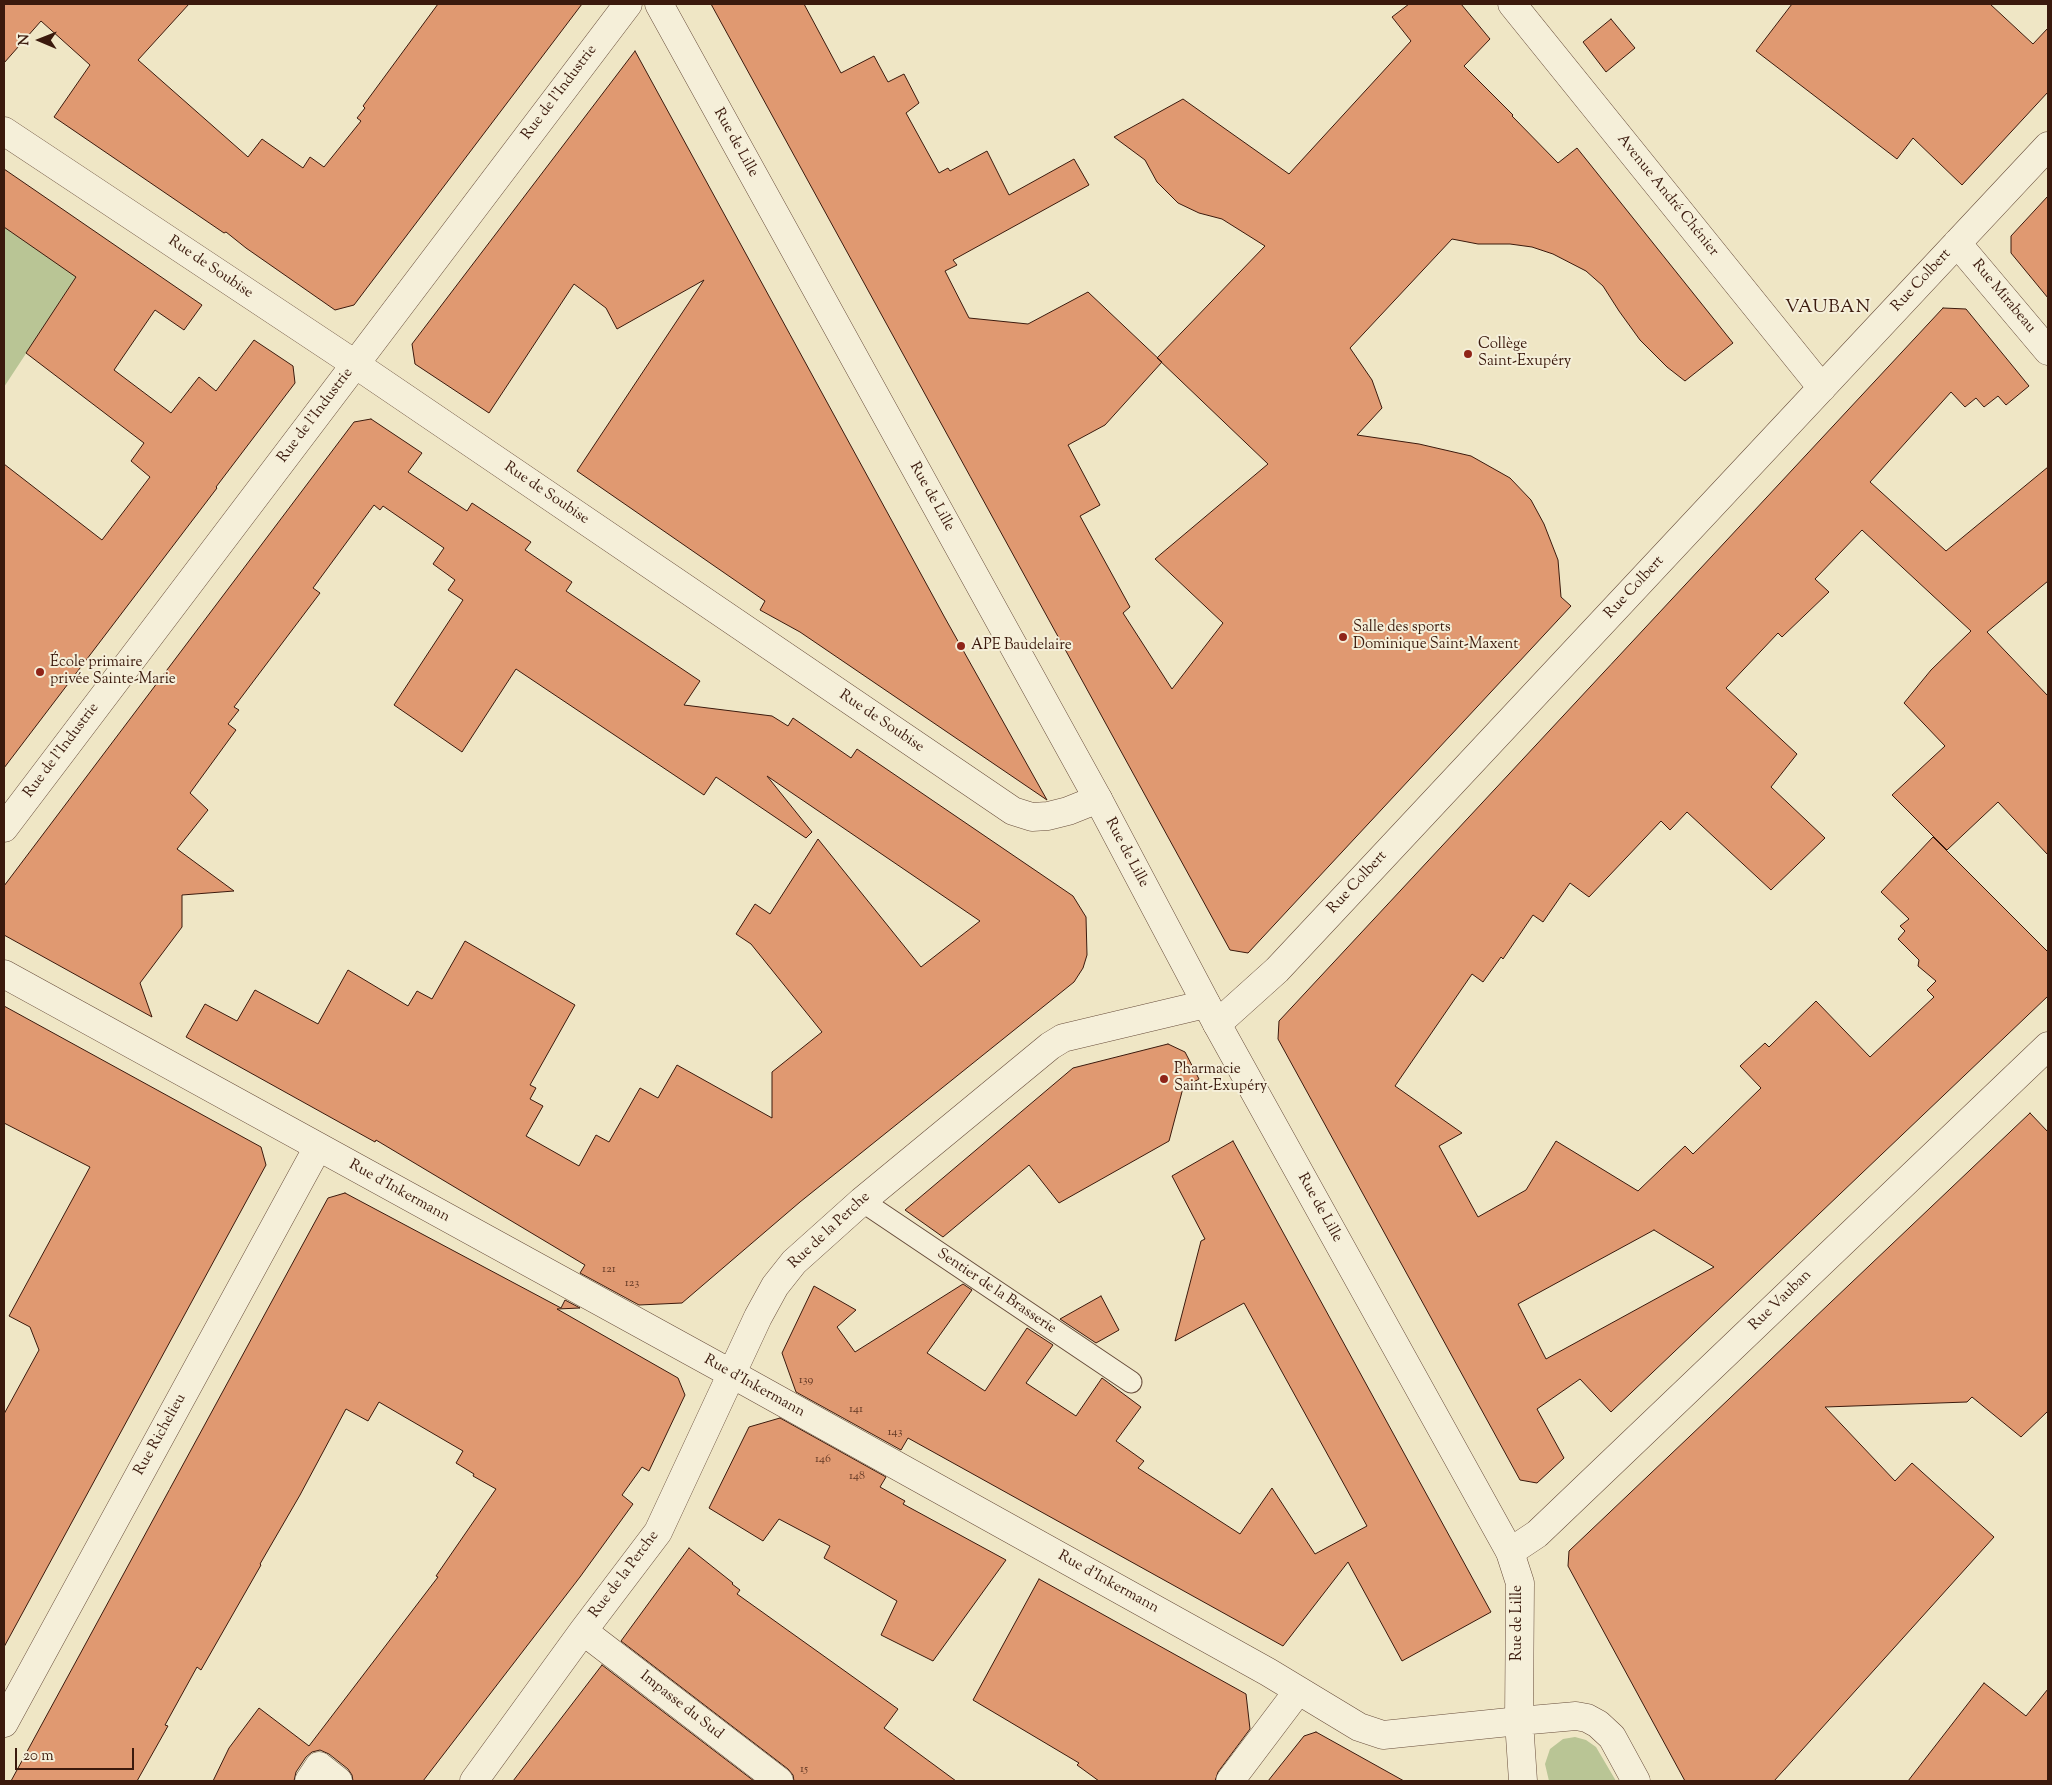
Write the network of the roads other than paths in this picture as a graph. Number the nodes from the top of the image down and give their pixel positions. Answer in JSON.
{"nodes":[{"id":1,"x":628,"y":4,"type":"edge"},
{"id":2,"x":659,"y":4,"type":"edge"},
{"id":3,"x":1512,"y":4,"type":"edge"},
{"id":4,"x":4,"y":132,"type":"edge"},
{"id":5,"x":2048,"y":146,"type":"edge"},
{"id":6,"x":1958,"y":244,"type":"junction"},
{"id":7,"x":2048,"y":352,"type":"edge"},
{"id":8,"x":355,"y":364,"type":"junction"},
{"id":9,"x":1822,"y":388,"type":"junction"},
{"id":10,"x":1098,"y":799,"type":"junction"},
{"id":11,"x":4,"y":828,"type":"edge"},
{"id":12,"x":4,"y":974,"type":"edge"},
{"id":13,"x":1211,"y":1014,"type":"junction"},
{"id":14,"x":2048,"y":1046,"type":"edge"},
{"id":15,"x":318,"y":1147,"type":"junction"},
{"id":16,"x":862,"y":1201,"type":"junction"},
{"id":17,"x":732,"y":1374,"type":"junction"},
{"id":18,"x":1131,"y":1382,"type":"dead end"},
{"id":19,"x":1510,"y":1552,"type":"junction"},
{"id":20,"x":583,"y":1631,"type":"junction"},
{"id":21,"x":1298,"y":1691,"type":"junction"},
{"id":22,"x":1518,"y":1722,"type":"junction"},
{"id":23,"x":4,"y":1723,"type":"edge"},
{"id":24,"x":309,"y":1781,"type":"edge"},
{"id":25,"x":338,"y":1781,"type":"edge"},
{"id":26,"x":474,"y":1781,"type":"edge"},
{"id":27,"x":779,"y":1781,"type":"edge"},
{"id":28,"x":1230,"y":1781,"type":"edge"},
{"id":29,"x":1523,"y":1781,"type":"edge"},
{"id":30,"x":1636,"y":1781,"type":"edge"}],
"edges":[{"from":1,"to":8,"type":"street","name":"Rue de l'Industrie"},
{"from":2,"to":10,"type":"street","name":"Rue de Lille"},
{"from":3,"to":9,"type":"street","name":"Avenue André Chénier"},
{"from":4,"to":8,"type":"street","name":"Rue de Soubise"},
{"from":5,"to":6,"type":"street","name":"Rue Colbert"},
{"from":6,"to":7,"type":"street","name":"Rue Mirabeau"},
{"from":6,"to":9,"type":"street","name":"Rue Colbert"},
{"from":8,"to":10,"type":"street","name":"Rue de Soubise"},
{"from":8,"to":11,"type":"street","name":"Rue de l'Industrie"},
{"from":9,"to":13,"type":"street","name":"Rue Colbert"},
{"from":10,"to":13,"type":"street","name":"Rue de Lille"},
{"from":12,"to":15,"type":"street","name":"Rue d'Inkermann"},
{"from":13,"to":16,"type":"street","name":"Rue de la Perche"},
{"from":13,"to":19,"type":"street","name":"Rue de Lille"},
{"from":14,"to":19,"type":"street","name":"Rue Vauban"},
{"from":15,"to":17,"type":"street","name":"Rue d'Inkermann"},
{"from":15,"to":23,"type":"street","name":"Rue Richelieu"},
{"from":16,"to":17,"type":"street","name":"Rue de la Perche"},
{"from":16,"to":18,"type":"lane","name":"Sentier de la Brasserie"},
{"from":17,"to":20,"type":"street","name":"Rue de la Perche"},
{"from":17,"to":21,"type":"street","name":"Rue d'Inkermann"},
{"from":19,"to":22,"type":"street","name":"Rue de Lille"},
{"from":20,"to":26,"type":"street","name":"Rue de la Perche"},
{"from":20,"to":27,"type":"street","name":"Impasse du Sud"},
{"from":21,"to":22,"type":"street","name":"Rue d'Inkermann"},
{"from":21,"to":28,"type":"street"},
{"from":22,"to":29,"type":"street","name":"Rue de Lille"},
{"from":22,"to":30,"type":"street"},
{"from":24,"to":25,"type":"street"}]}
